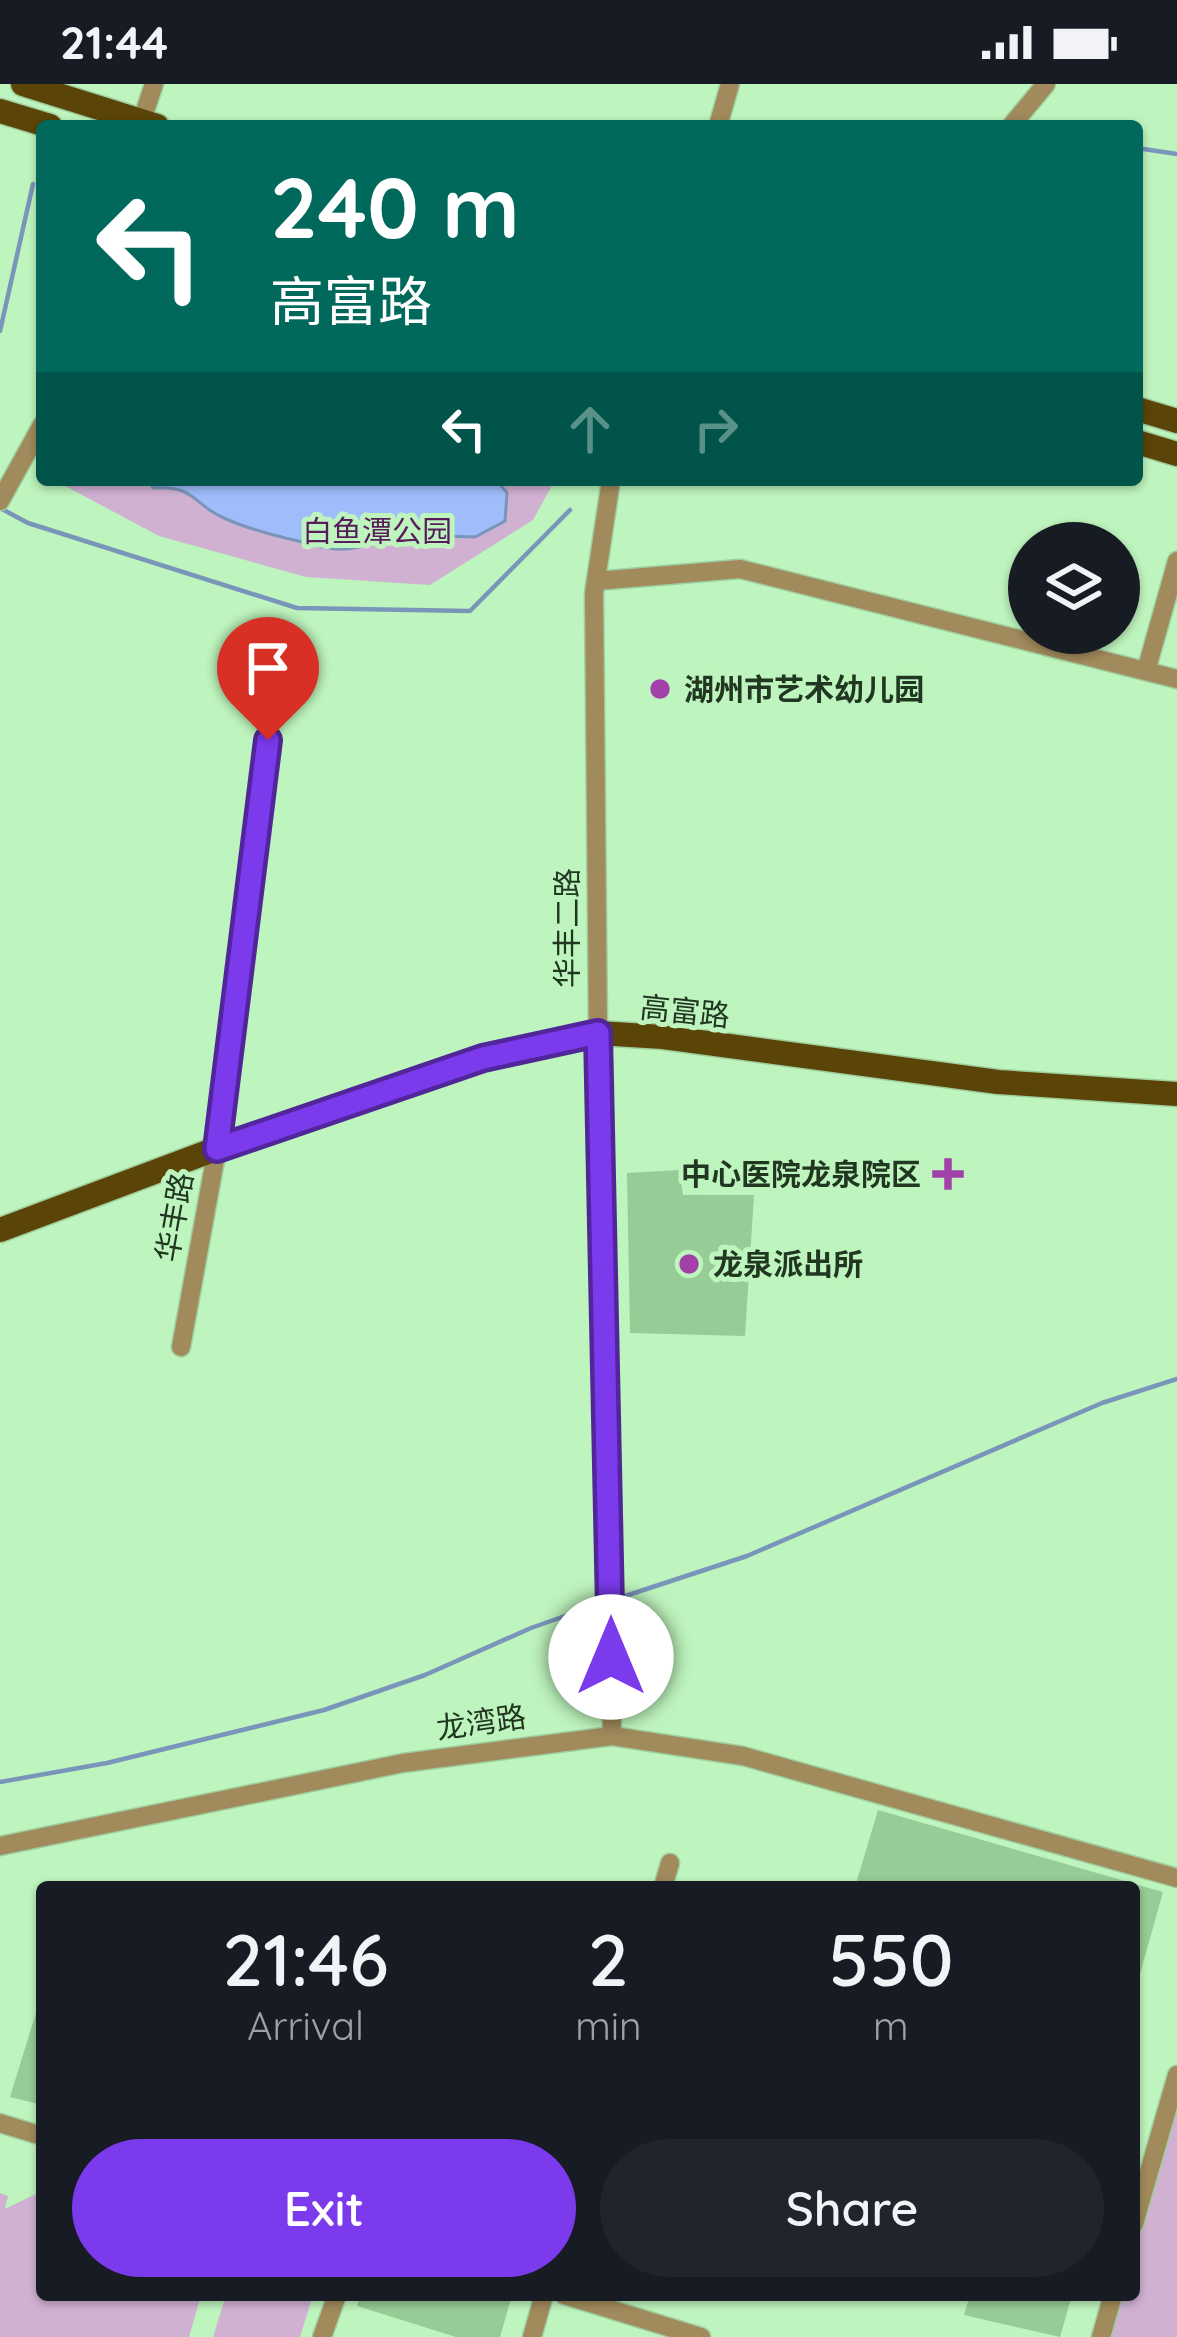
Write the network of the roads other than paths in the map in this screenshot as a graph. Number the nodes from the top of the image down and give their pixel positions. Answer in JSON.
{"nodes":[{"id":1,"x":22,"y":84,"type":"edge"},
{"id":2,"x":154,"y":84,"type":"edge"},
{"id":3,"x":730,"y":84,"type":"edge"},
{"id":4,"x":1046,"y":84,"type":"edge"},
{"id":5,"x":0,"y":110,"type":"edge"},
{"id":6,"x":134,"y":120,"type":"edge"},
{"id":7,"x":147,"y":120,"type":"edge"},
{"id":8,"x":720,"y":120,"type":"edge"},
{"id":9,"x":1016,"y":120,"type":"edge"},
{"id":10,"x":36,"y":122,"type":"edge"},
{"id":11,"x":1143,"y":411,"type":"edge"},
{"id":12,"x":1177,"y":421,"type":"edge"},
{"id":13,"x":36,"y":437,"type":"edge"},
{"id":14,"x":1143,"y":444,"type":"edge"},
{"id":15,"x":1177,"y":454,"type":"edge"},
{"id":16,"x":610,"y":486,"type":"edge"},
{"id":17,"x":0,"y":501,"type":"edge"},
{"id":18,"x":1177,"y":561,"type":"edge"},
{"id":19,"x":596,"y":581,"type":"junction"},
{"id":20,"x":1145,"y":671,"type":"junction"},
{"id":21,"x":1177,"y":679,"type":"edge"},
{"id":22,"x":268,"y":740,"type":"dead end"},
{"id":23,"x":598,"y":1033,"type":"junction"},
{"id":24,"x":1177,"y":1094,"type":"edge"},
{"id":25,"x":217,"y":1149,"type":"junction"},
{"id":26,"x":0,"y":1230,"type":"edge"},
{"id":27,"x":181,"y":1347,"type":"dead end"},
{"id":28,"x":612,"y":1736,"type":"junction"},
{"id":29,"x":0,"y":1846,"type":"edge"},
{"id":30,"x":670,"y":1863,"type":"dead end"},
{"id":31,"x":1177,"y":1878,"type":"edge"},
{"id":32,"x":666,"y":1881,"type":"edge"},
{"id":33,"x":1177,"y":2075,"type":"edge"},
{"id":34,"x":0,"y":2123,"type":"edge"},
{"id":35,"x":36,"y":2134,"type":"edge"},
{"id":36,"x":1140,"y":2203,"type":"edge"},
{"id":37,"x":335,"y":2301,"type":"edge"},
{"id":38,"x":542,"y":2301,"type":"edge"},
{"id":39,"x":584,"y":2301,"type":"edge"},
{"id":40,"x":1111,"y":2301,"type":"edge"},
{"id":41,"x":322,"y":2337,"type":"edge"},
{"id":42,"x":532,"y":2337,"type":"edge"},
{"id":43,"x":701,"y":2337,"type":"edge"},
{"id":44,"x":1101,"y":2337,"type":"edge"}],
"edges":[{"from":1,"to":6,"type":"main road"},
{"from":2,"to":7,"type":"street"},
{"from":3,"to":8,"type":"street"},
{"from":4,"to":9,"type":"street"},
{"from":5,"to":10,"type":"main road"},
{"from":11,"to":12,"type":"main road"},
{"from":13,"to":17,"type":"street"},
{"from":14,"to":15,"type":"main road"},
{"from":16,"to":19,"type":"street","name":"华丰二路"},
{"from":18,"to":20,"type":"street"},
{"from":19,"to":20,"type":"street"},
{"from":19,"to":23,"type":"street","name":"华丰二路"},
{"from":20,"to":21,"type":"street"},
{"from":22,"to":25,"type":"street","name":"华丰路"},
{"from":23,"to":24,"type":"main road","name":"高富路"},
{"from":23,"to":25,"type":"main road","name":"高富路"},
{"from":23,"to":28,"type":"street","name":"华丰二路"},
{"from":25,"to":26,"type":"main road","name":"高富路"},
{"from":25,"to":27,"type":"street","name":"华丰路"},
{"from":28,"to":29,"type":"street","name":"龙湾路"},
{"from":28,"to":31,"type":"street","name":"龙湾路"},
{"from":30,"to":32,"type":"street"},
{"from":33,"to":36,"type":"street"},
{"from":34,"to":35,"type":"street"},
{"from":37,"to":41,"type":"street"},
{"from":38,"to":42,"type":"street"},
{"from":39,"to":43,"type":"street"},
{"from":40,"to":44,"type":"street"}]}
